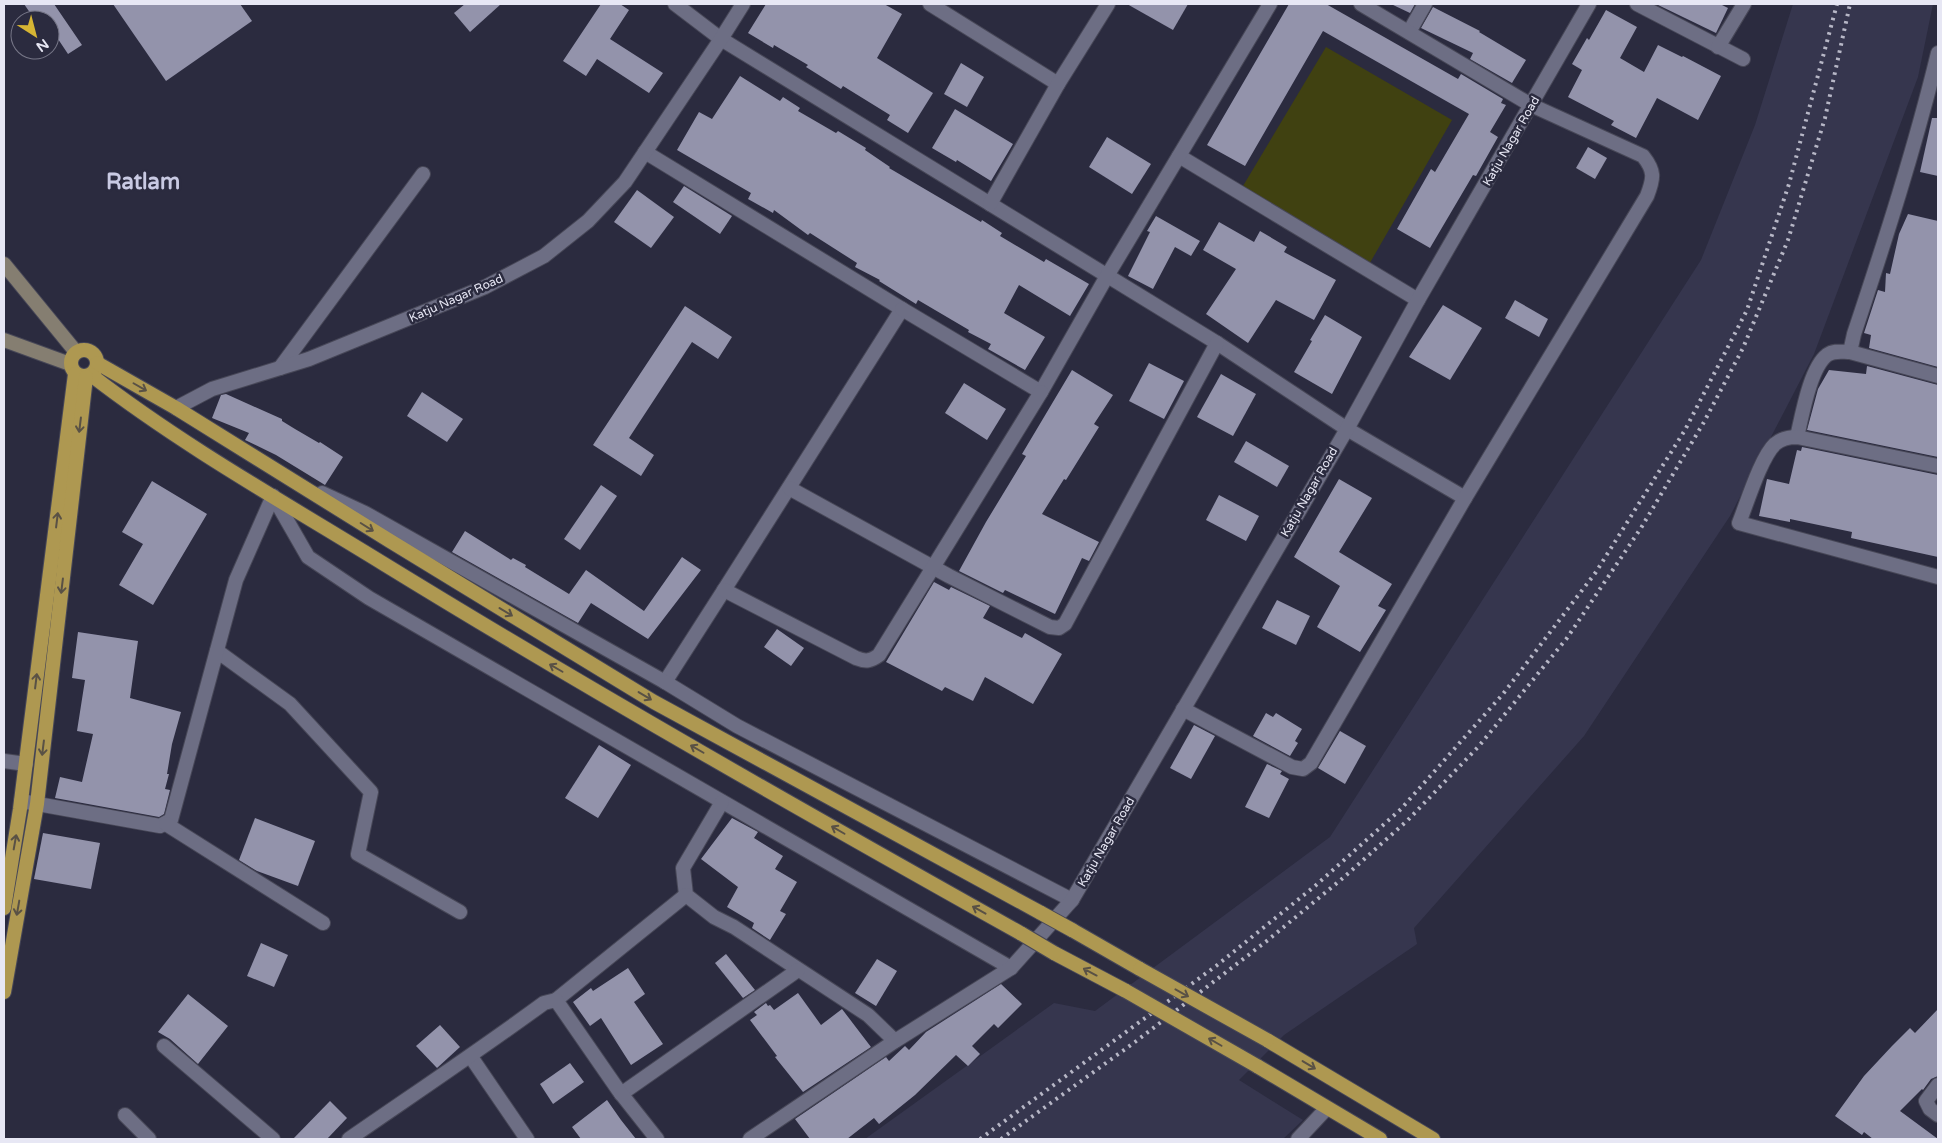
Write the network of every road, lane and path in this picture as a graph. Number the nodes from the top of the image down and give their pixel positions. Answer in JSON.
{"nodes":[{"id":1,"x":675,"y":4,"type":"edge"},
{"id":2,"x":743,"y":4,"type":"edge"},
{"id":3,"x":930,"y":4,"type":"edge"},
{"id":4,"x":1108,"y":4,"type":"edge"},
{"id":5,"x":1270,"y":4,"type":"edge"},
{"id":6,"x":1361,"y":4,"type":"edge"},
{"id":7,"x":1425,"y":4,"type":"edge"},
{"id":8,"x":1589,"y":4,"type":"edge"},
{"id":9,"x":1637,"y":4,"type":"edge"},
{"id":10,"x":1744,"y":4,"type":"edge"},
{"id":11,"x":1409,"y":32,"type":"junction"},
{"id":12,"x":721,"y":39,"type":"junction"},
{"id":13,"x":1718,"y":47,"type":"junction"},
{"id":14,"x":1938,"y":53,"type":"edge"},
{"id":15,"x":1743,"y":59,"type":"dead end"},
{"id":16,"x":1058,"y":84,"type":"junction"},
{"id":17,"x":1531,"y":105,"type":"junction"},
{"id":18,"x":645,"y":152,"type":"junction"},
{"id":19,"x":1179,"y":156,"type":"junction"},
{"id":20,"x":422,"y":174,"type":"dead end"},
{"id":21,"x":990,"y":204,"type":"junction"},
{"id":22,"x":4,"y":264,"type":"edge"},
{"id":23,"x":1107,"y":276,"type":"junction"},
{"id":24,"x":1418,"y":300,"type":"junction"},
{"id":25,"x":902,"y":309,"type":"junction"},
{"id":26,"x":4,"y":340,"type":"edge"},
{"id":27,"x":1216,"y":343,"type":"junction"},
{"id":28,"x":1850,"y":352,"type":"junction"},
{"id":29,"x":83,"y":367,"type":"junction"},
{"id":30,"x":280,"y":368,"type":"junction"},
{"id":31,"x":1938,"y":376,"type":"edge"},
{"id":32,"x":1041,"y":392,"type":"junction"},
{"id":33,"x":176,"y":408,"type":"junction"},
{"id":34,"x":1346,"y":429,"type":"junction"},
{"id":35,"x":1797,"y":437,"type":"junction"},
{"id":36,"x":1938,"y":466,"type":"edge"},
{"id":37,"x":290,"y":478,"type":"junction"},
{"id":38,"x":789,"y":488,"type":"junction"},
{"id":39,"x":273,"y":496,"type":"junction"},
{"id":40,"x":1465,"y":498,"type":"junction"},
{"id":41,"x":934,"y":568,"type":"junction"},
{"id":42,"x":1938,"y":577,"type":"edge"},
{"id":43,"x":724,"y":590,"type":"junction"},
{"id":44,"x":217,"y":651,"type":"junction"},
{"id":45,"x":664,"y":682,"type":"junction"},
{"id":46,"x":1183,"y":709,"type":"junction"},
{"id":47,"x":4,"y":762,"type":"edge"},
{"id":48,"x":26,"y":764,"type":"junction"},
{"id":49,"x":21,"y":801,"type":"junction"},
{"id":50,"x":722,"y":802,"type":"junction"},
{"id":51,"x":36,"y":804,"type":"junction"},
{"id":52,"x":166,"y":824,"type":"junction"},
{"id":53,"x":686,"y":895,"type":"junction"},
{"id":54,"x":1072,"y":900,"type":"junction"},
{"id":55,"x":4,"y":908,"type":"edge"},
{"id":56,"x":460,"y":912,"type":"dead end"},
{"id":57,"x":324,"y":923,"type":"dead end"},
{"id":58,"x":1011,"y":968,"type":"junction"},
{"id":59,"x":798,"y":970,"type":"junction"},
{"id":60,"x":4,"y":992,"type":"edge"},
{"id":61,"x":556,"y":1000,"type":"junction"},
{"id":62,"x":895,"y":1041,"type":"junction"},
{"id":63,"x":164,"y":1046,"type":"dead end"},
{"id":64,"x":470,"y":1057,"type":"junction"},
{"id":65,"x":1938,"y":1086,"type":"edge"},
{"id":66,"x":621,"y":1094,"type":"junction"},
{"id":67,"x":1327,"y":1108,"type":"junction"},
{"id":68,"x":1938,"y":1114,"type":"edge"},
{"id":69,"x":125,"y":1115,"type":"dead end"},
{"id":70,"x":149,"y":1139,"type":"edge"},
{"id":71,"x":273,"y":1139,"type":"edge"},
{"id":72,"x":349,"y":1139,"type":"edge"},
{"id":73,"x":527,"y":1139,"type":"edge"},
{"id":74,"x":656,"y":1139,"type":"edge"},
{"id":75,"x":750,"y":1139,"type":"edge"},
{"id":76,"x":1298,"y":1139,"type":"edge"},
{"id":77,"x":1380,"y":1139,"type":"edge"},
{"id":78,"x":1432,"y":1139,"type":"edge"}],
"edges":[{"from":1,"to":12,"type":"street"},
{"from":2,"to":12,"type":"street","name":"Katju Nagar Road"},
{"from":3,"to":16,"type":"street"},
{"from":4,"to":16,"type":"street"},
{"from":5,"to":19,"type":"street"},
{"from":6,"to":11,"type":"street"},
{"from":7,"to":11,"type":"street"},
{"from":8,"to":17,"type":"street","name":"Katju Nagar Road"},
{"from":9,"to":13,"type":"street"},
{"from":10,"to":13,"type":"street"},
{"from":11,"to":17,"type":"street"},
{"from":12,"to":18,"type":"street","name":"Katju Nagar Road"},
{"from":12,"to":21,"type":"street"},
{"from":13,"to":15,"type":"street"},
{"from":14,"to":28,"type":"street"},
{"from":16,"to":21,"type":"street"},
{"from":17,"to":24,"type":"street","name":"Katju Nagar Road"},
{"from":17,"to":40,"type":"street"},
{"from":18,"to":25,"type":"street"},
{"from":18,"to":30,"type":"street","name":"Katju Nagar Road"},
{"from":19,"to":23,"type":"street"},
{"from":19,"to":24,"type":"street"},
{"from":20,"to":30,"type":"street"},
{"from":21,"to":23,"type":"street"},
{"from":22,"to":29,"type":"main road"},
{"from":23,"to":27,"type":"street"},
{"from":23,"to":32,"type":"street"},
{"from":24,"to":34,"type":"street","name":"Katju Nagar Road"},
{"from":25,"to":32,"type":"street"},
{"from":25,"to":38,"type":"street"},
{"from":26,"to":29,"type":"main road"},
{"from":27,"to":34,"type":"street"},
{"from":27,"to":41,"type":"street"},
{"from":28,"to":31,"type":"street"},
{"from":28,"to":35,"type":"street"},
{"from":29,"to":33,"type":"highway","one_way":true},
{"from":29,"to":39,"type":"highway"},
{"from":48,"to":29,"type":"highway","one_way":true},
{"from":29,"to":51,"type":"highway","one_way":true},
{"from":30,"to":33,"type":"street","name":"Katju Nagar Road"},
{"from":32,"to":41,"type":"street"},
{"from":33,"to":37,"type":"highway"},
{"from":34,"to":40,"type":"street"},
{"from":34,"to":46,"type":"street","name":"Katju Nagar Road"},
{"from":35,"to":36,"type":"street"},
{"from":35,"to":42,"type":"street"},
{"from":37,"to":45,"type":"street"},
{"from":37,"to":78,"type":"highway","one_way":true,"bridge":true},
{"from":38,"to":41,"type":"street"},
{"from":38,"to":43,"type":"street"},
{"from":39,"to":44,"type":"street"},
{"from":39,"to":50,"type":"street"},
{"from":67,"to":39,"type":"highway","one_way":true,"bridge":true},
{"from":40,"to":46,"type":"street"},
{"from":41,"to":43,"type":"street"},
{"from":43,"to":45,"type":"street"},
{"from":44,"to":52,"type":"street"},
{"from":44,"to":56,"type":"street"},
{"from":45,"to":54,"type":"street"},
{"from":46,"to":54,"type":"street","name":"Katju Nagar Road"},
{"from":47,"to":48,"type":"street"},
{"from":48,"to":49,"type":"highway"},
{"from":49,"to":51,"type":"street"},
{"from":55,"to":49,"type":"highway","one_way":true},
{"from":50,"to":53,"type":"street"},
{"from":50,"to":58,"type":"street"},
{"from":51,"to":52,"type":"street"},
{"from":51,"to":60,"type":"highway","one_way":true},
{"from":52,"to":57,"type":"street"},
{"from":53,"to":59,"type":"street"},
{"from":53,"to":61,"type":"street"},
{"from":54,"to":58,"type":"street","name":"Katju Nagar Road"},
{"from":58,"to":62,"type":"street","name":"Katju Nagar Road"},
{"from":59,"to":62,"type":"street"},
{"from":59,"to":66,"type":"street"},
{"from":61,"to":64,"type":"street"},
{"from":61,"to":66,"type":"street"},
{"from":62,"to":75,"type":"street","name":"Katju Nagar Road"},
{"from":63,"to":71,"type":"street"},
{"from":64,"to":72,"type":"street"},
{"from":64,"to":73,"type":"street"},
{"from":65,"to":68,"type":"street"},
{"from":66,"to":74,"type":"street"},
{"from":67,"to":76,"type":"street"},
{"from":67,"to":77,"type":"highway"},
{"from":69,"to":70,"type":"street"}]}
